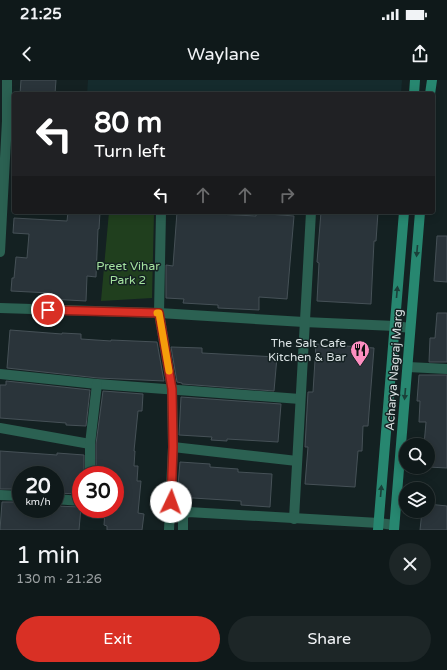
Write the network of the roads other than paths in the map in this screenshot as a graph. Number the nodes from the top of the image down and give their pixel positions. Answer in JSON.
{"nodes":[{"id":1,"x":7,"y":80,"type":"edge"},
{"id":2,"x":415,"y":80,"type":"edge"},
{"id":3,"x":432,"y":80,"type":"edge"},
{"id":4,"x":414,"y":92,"type":"edge"},
{"id":5,"x":430,"y":92,"type":"edge"},
{"id":6,"x":10,"y":121,"type":"edge"},
{"id":7,"x":2,"y":172,"type":"edge"},
{"id":8,"x":160,"y":214,"type":"edge"},
{"id":9,"x":311,"y":214,"type":"edge"},
{"id":10,"x":404,"y":214,"type":"edge"},
{"id":11,"x":420,"y":214,"type":"edge"},
{"id":12,"x":1,"y":226,"type":"edge"},
{"id":13,"x":0,"y":252,"type":"edge"},
{"id":14,"x":0,"y":308,"type":"edge"},
{"id":15,"x":159,"y":313,"type":"junction"},
{"id":16,"x":304,"y":322,"type":"junction"},
{"id":17,"x":395,"y":326,"type":"junction"},
{"id":18,"x":410,"y":328,"type":"junction"},
{"id":19,"x":408,"y":367,"type":"junction"},
{"id":20,"x":447,"y":369,"type":"edge"},
{"id":21,"x":0,"y":374,"type":"edge"},
{"id":22,"x":97,"y":384,"type":"junction"},
{"id":23,"x":172,"y":389,"type":"junction"},
{"id":24,"x":300,"y":399,"type":"junction"},
{"id":25,"x":0,"y":428,"type":"edge"},
{"id":26,"x":90,"y":444,"type":"junction"},
{"id":27,"x":173,"y":447,"type":"junction"},
{"id":28,"x":297,"y":461,"type":"junction"},
{"id":29,"x":90,"y":466,"type":"edge"},
{"id":30,"x":0,"y":495,"type":"edge"},
{"id":31,"x":12,"y":496,"type":"edge"},
{"id":32,"x":294,"y":519,"type":"junction"},
{"id":33,"x":378,"y":527,"type":"edge"},
{"id":34,"x":394,"y":528,"type":"edge"},
{"id":35,"x":169,"y":530,"type":"edge"},
{"id":36,"x":183,"y":530,"type":"edge"}],
"edges":[{"from":1,"to":6,"type":"street"},
{"from":2,"to":4,"type":"street"},
{"from":3,"to":5,"type":"street"},
{"from":6,"to":7,"type":"street"},
{"from":7,"to":12,"type":"street"},
{"from":8,"to":15,"type":"street"},
{"from":9,"to":16,"type":"street"},
{"from":17,"to":10,"type":"street","name":"Acharya Nagraj Marg","one_way":true},
{"from":11,"to":18,"type":"street","name":"Acharya Nagraj Marg","one_way":true},
{"from":12,"to":13,"type":"street"},
{"from":14,"to":15,"type":"street"},
{"from":15,"to":16,"type":"street"},
{"from":15,"to":23,"type":"street"},
{"from":16,"to":17,"type":"street"},
{"from":16,"to":24,"type":"street"},
{"from":17,"to":18,"type":"street"},
{"from":33,"to":17,"type":"street","name":"Acharya Nagraj Marg","one_way":true},
{"from":18,"to":19,"type":"street","name":"Acharya Nagraj Marg"},
{"from":19,"to":20,"type":"street"},
{"from":19,"to":34,"type":"street","name":"Acharya Nagraj Marg","one_way":true},
{"from":21,"to":22,"type":"street"},
{"from":22,"to":23,"type":"street"},
{"from":22,"to":26,"type":"street"},
{"from":23,"to":24,"type":"street"},
{"from":23,"to":27,"type":"street"},
{"from":24,"to":28,"type":"street"},
{"from":25,"to":26,"type":"street"},
{"from":26,"to":29,"type":"street"},
{"from":27,"to":28,"type":"street"},
{"from":27,"to":35,"type":"street"},
{"from":28,"to":32,"type":"street"},
{"from":30,"to":31,"type":"street"},
{"from":32,"to":33,"type":"street"},
{"from":32,"to":36,"type":"street"},
{"from":33,"to":34,"type":"street"}]}
